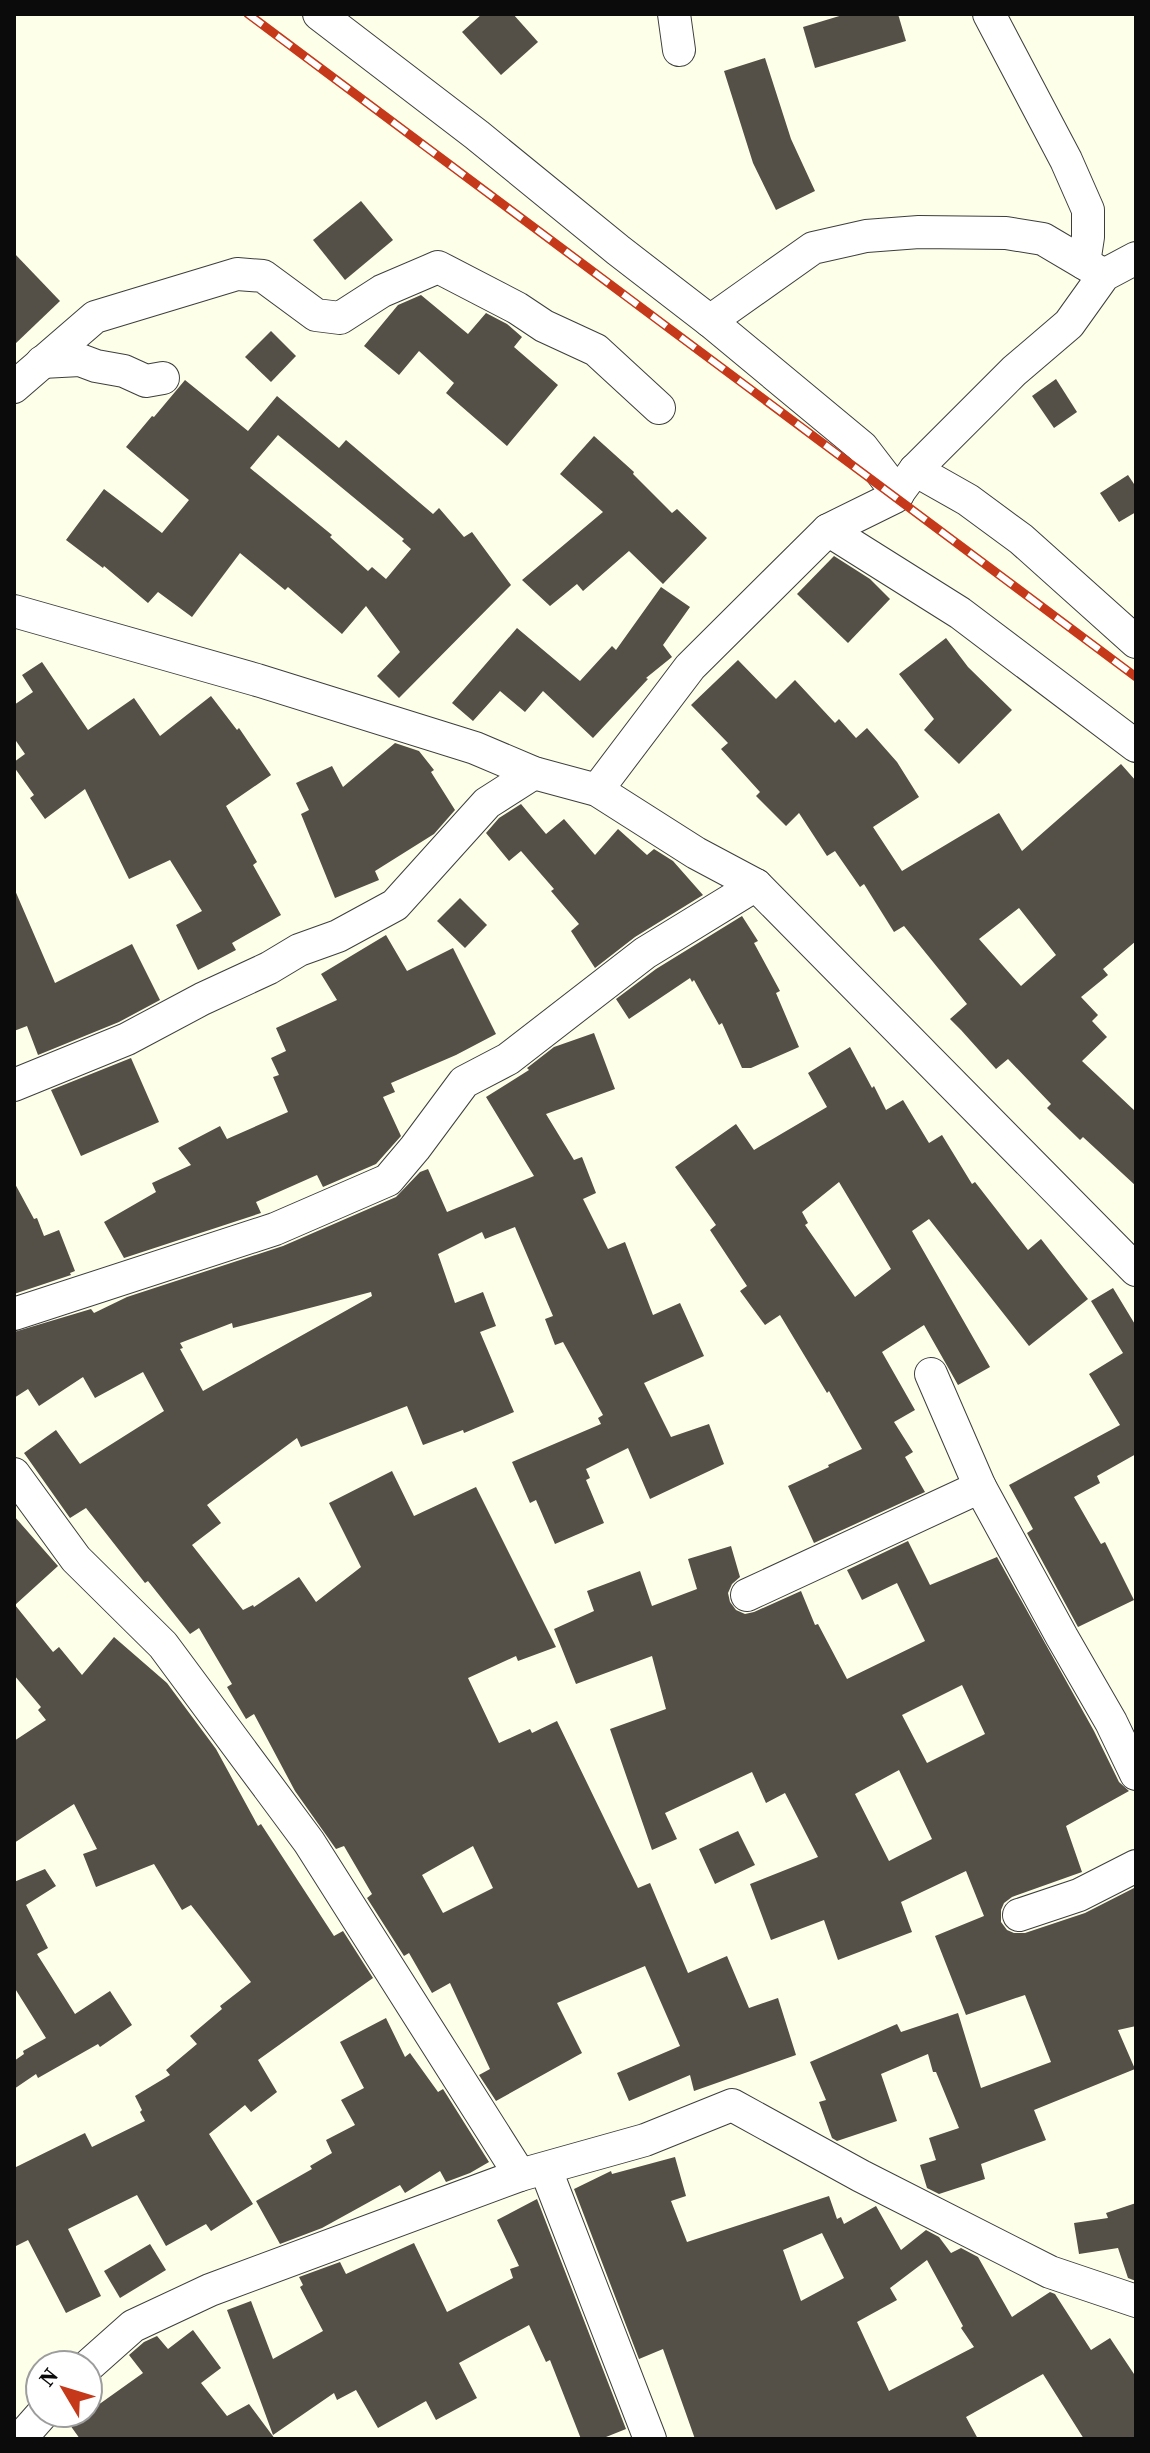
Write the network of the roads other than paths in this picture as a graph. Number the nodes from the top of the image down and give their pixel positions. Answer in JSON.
{"nodes":[{"id":1,"x":319,"y":14,"type":"edge"},
{"id":2,"x":674,"y":14,"type":"edge"},
{"id":3,"x":989,"y":14,"type":"edge"},
{"id":4,"x":679,"y":50,"type":"dead end"},
{"id":5,"x":1136,"y":258,"type":"edge"},
{"id":6,"x":1094,"y":269,"type":"junction"},
{"id":7,"x":710,"y":321,"type":"junction"},
{"id":8,"x":42,"y":362,"type":"junction"},
{"id":9,"x":163,"y":378,"type":"dead end"},
{"id":10,"x":14,"y":387,"type":"edge"},
{"id":11,"x":659,"y":408,"type":"dead end"},
{"id":12,"x":906,"y":482,"type":"junction"},
{"id":13,"x":828,"y":530,"type":"junction"},
{"id":14,"x":14,"y":611,"type":"edge"},
{"id":15,"x":1136,"y":642,"type":"edge"},
{"id":16,"x":1136,"y":746,"type":"edge"},
{"id":17,"x":534,"y":773,"type":"junction"},
{"id":18,"x":597,"y":790,"type":"junction"},
{"id":19,"x":756,"y":885,"type":"junction"},
{"id":20,"x":14,"y":1085,"type":"edge"},
{"id":21,"x":1136,"y":1270,"type":"edge"},
{"id":22,"x":14,"y":1314,"type":"edge"},
{"id":23,"x":931,"y":1374,"type":"dead end"},
{"id":24,"x":14,"y":1474,"type":"edge"},
{"id":25,"x":980,"y":1487,"type":"junction"},
{"id":26,"x":747,"y":1595,"type":"dead end"},
{"id":27,"x":1136,"y":1774,"type":"edge"},
{"id":28,"x":1136,"y":1866,"type":"edge"},
{"id":29,"x":1019,"y":1915,"type":"dead end"},
{"id":30,"x":533,"y":2172,"type":"junction"},
{"id":31,"x":1136,"y":2301,"type":"edge"},
{"id":32,"x":104,"y":2352,"type":"edge"},
{"id":33,"x":650,"y":2439,"type":"edge"}],
"edges":[{"from":1,"to":7,"type":"street"},
{"from":2,"to":4,"type":"street"},
{"from":3,"to":6,"type":"street"},
{"from":5,"to":6,"type":"street"},
{"from":6,"to":7,"type":"street"},
{"from":6,"to":12,"type":"street"},
{"from":7,"to":12,"type":"street"},
{"from":8,"to":9,"type":"street"},
{"from":8,"to":10,"type":"street"},
{"from":8,"to":11,"type":"street"},
{"from":12,"to":13,"type":"street"},
{"from":12,"to":15,"type":"street"},
{"from":13,"to":16,"type":"street"},
{"from":13,"to":18,"type":"street"},
{"from":14,"to":17,"type":"street"},
{"from":17,"to":18,"type":"street"},
{"from":17,"to":20,"type":"street"},
{"from":18,"to":19,"type":"street"},
{"from":19,"to":21,"type":"street"},
{"from":19,"to":22,"type":"street"},
{"from":23,"to":25,"type":"street"},
{"from":24,"to":30,"type":"street"},
{"from":25,"to":26,"type":"street"},
{"from":25,"to":27,"type":"street"},
{"from":28,"to":29,"type":"street"},
{"from":30,"to":31,"type":"street"},
{"from":30,"to":32,"type":"street"},
{"from":30,"to":33,"type":"street"}]}
